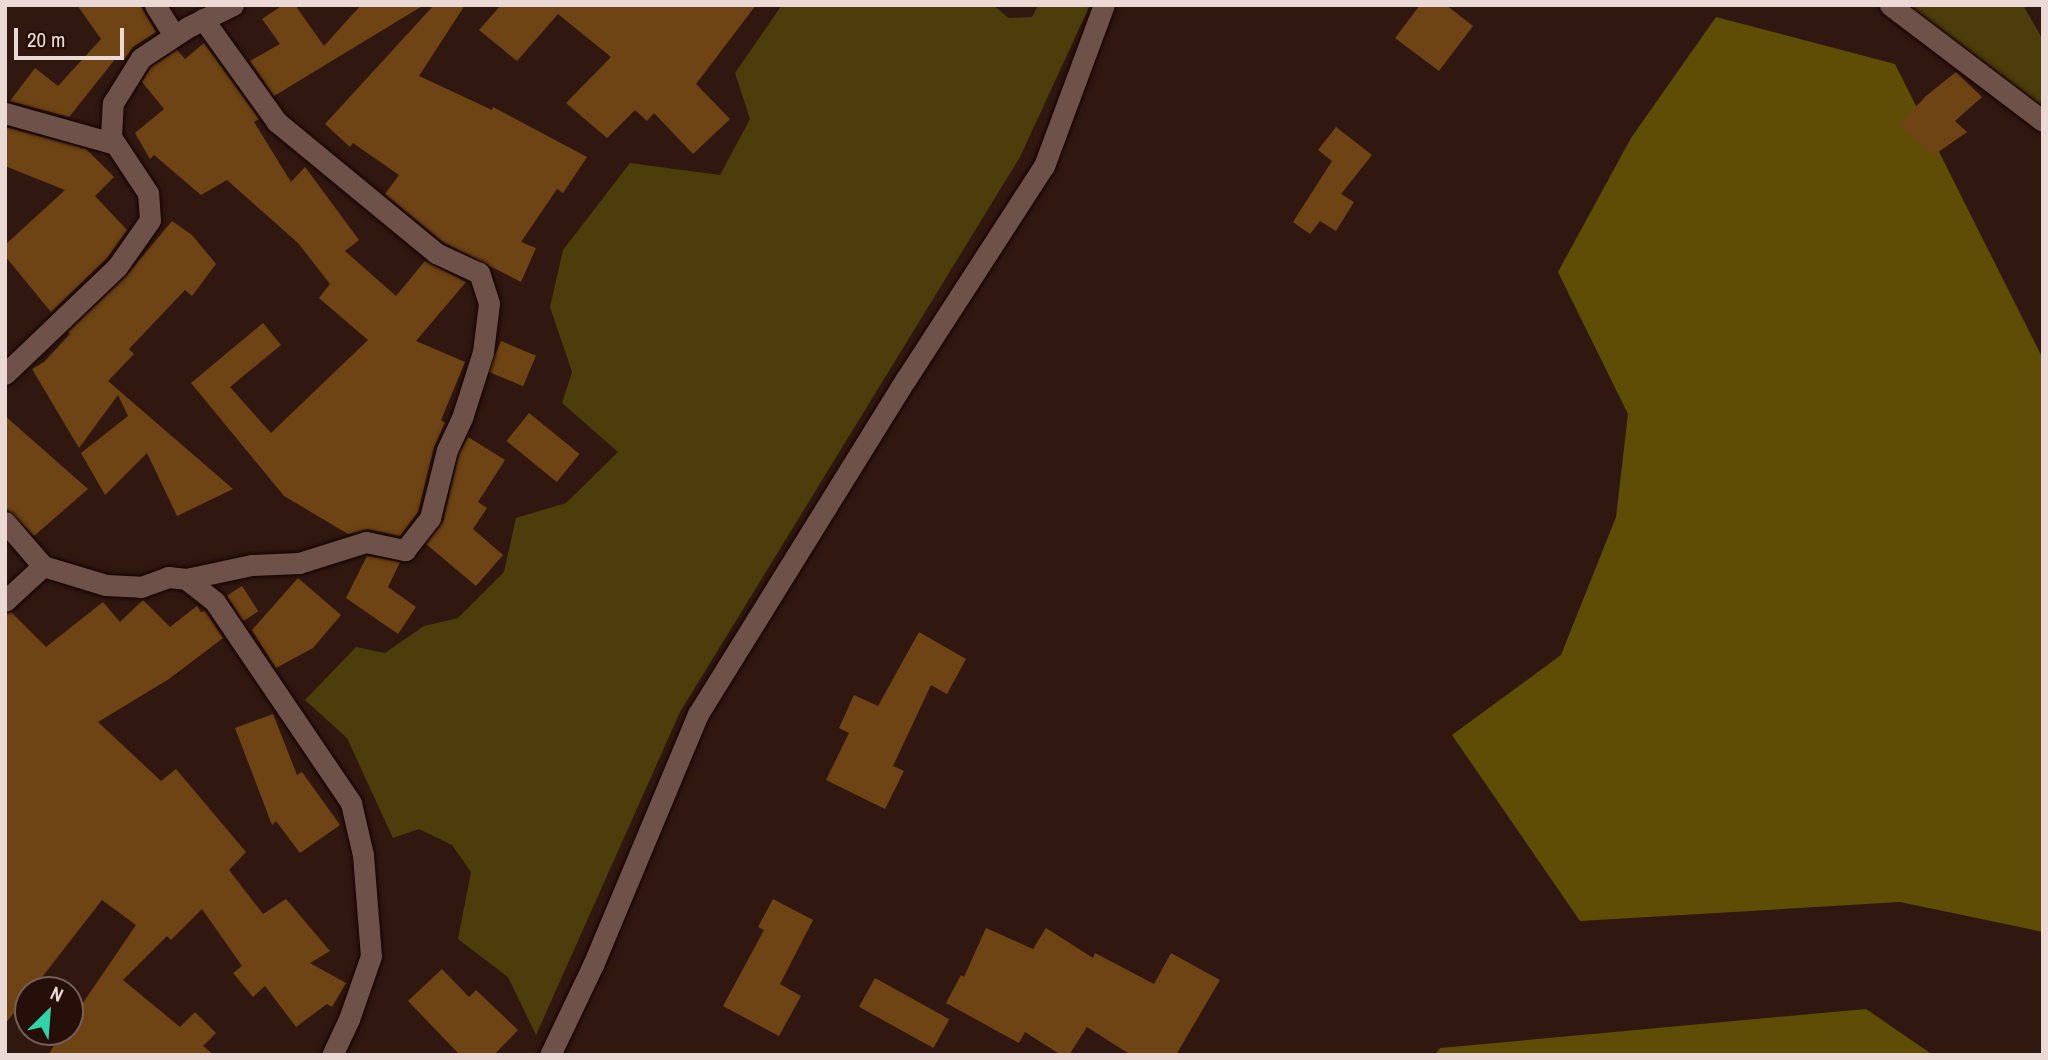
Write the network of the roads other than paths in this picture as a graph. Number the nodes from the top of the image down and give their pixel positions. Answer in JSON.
{"nodes":[{"id":1,"x":155,"y":5,"type":"edge"},
{"id":2,"x":233,"y":5,"type":"edge"},
{"id":3,"x":1104,"y":5,"type":"edge"},
{"id":4,"x":1890,"y":5,"type":"edge"},
{"id":5,"x":203,"y":19,"type":"junction"},
{"id":6,"x":174,"y":36,"type":"junction"},
{"id":7,"x":5,"y":113,"type":"edge"},
{"id":8,"x":2043,"y":121,"type":"edge"},
{"id":9,"x":115,"y":144,"type":"junction"},
{"id":10,"x":5,"y":374,"type":"edge"},
{"id":11,"x":5,"y":522,"type":"edge"},
{"id":12,"x":43,"y":566,"type":"junction"},
{"id":13,"x":186,"y":579,"type":"junction"},
{"id":14,"x":5,"y":601,"type":"edge"},
{"id":15,"x":332,"y":1055,"type":"edge"},
{"id":16,"x":550,"y":1055,"type":"edge"}],
"edges":[{"from":1,"to":6,"type":"street"},
{"from":2,"to":5,"type":"street"},
{"from":3,"to":16,"type":"street"},
{"from":4,"to":8,"type":"street"},
{"from":5,"to":6,"type":"street"},
{"from":5,"to":13,"type":"street"},
{"from":6,"to":9,"type":"street"},
{"from":7,"to":9,"type":"street"},
{"from":9,"to":10,"type":"street"},
{"from":11,"to":12,"type":"street"},
{"from":12,"to":13,"type":"street"},
{"from":12,"to":14,"type":"street"},
{"from":13,"to":15,"type":"street"}]}
